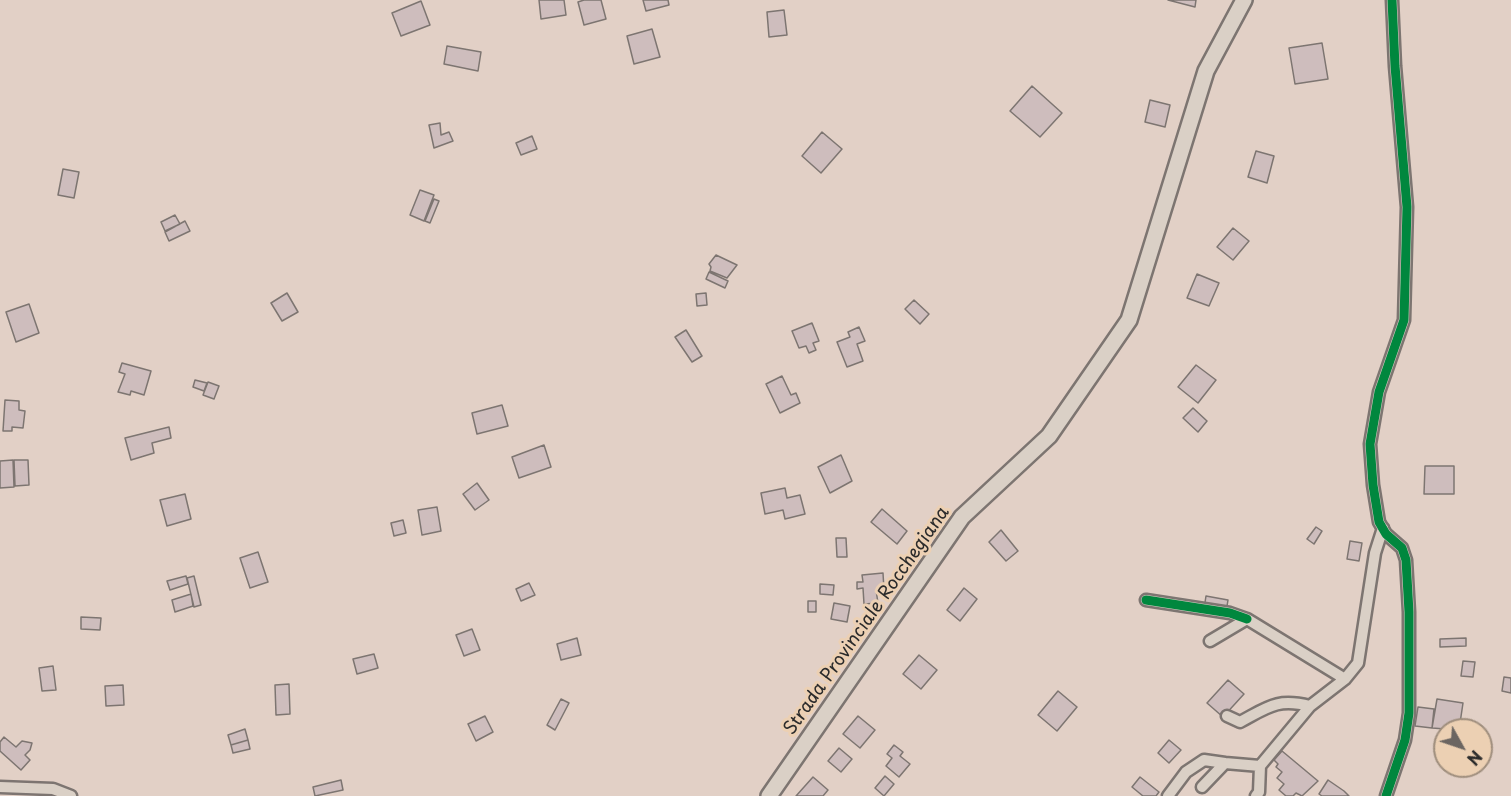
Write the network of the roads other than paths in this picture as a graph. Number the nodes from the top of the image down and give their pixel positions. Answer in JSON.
{"nodes":[{"id":1,"x":1244,"y":0,"type":"edge"},
{"id":2,"x":1392,"y":0,"type":"edge"},
{"id":3,"x":1383,"y":528,"type":"junction"},
{"id":4,"x":1146,"y":600,"type":"dead end"},
{"id":5,"x":1248,"y":619,"type":"junction"},
{"id":6,"x":1210,"y":641,"type":"dead end"},
{"id":7,"x":1345,"y":679,"type":"junction"},
{"id":8,"x":1310,"y":706,"type":"junction"},
{"id":9,"x":1227,"y":716,"type":"dead end"},
{"id":10,"x":1225,"y":762,"type":"junction"},
{"id":11,"x":1260,"y":766,"type":"junction"},
{"id":12,"x":0,"y":787,"type":"edge"},
{"id":13,"x":1202,"y":787,"type":"dead end"},
{"id":14,"x":71,"y":796,"type":"edge"},
{"id":15,"x":770,"y":796,"type":"edge"},
{"id":16,"x":1168,"y":796,"type":"edge"},
{"id":17,"x":1256,"y":796,"type":"edge"},
{"id":18,"x":1386,"y":796,"type":"edge"}],
"edges":[{"from":1,"to":15,"type":"main road","name":"Strada Provinciale Rocchegiana"},
{"from":2,"to":3,"type":"street"},
{"from":3,"to":7,"type":"street"},
{"from":3,"to":18,"type":"street"},
{"from":4,"to":5,"type":"street"},
{"from":5,"to":6,"type":"street"},
{"from":5,"to":7,"type":"street"},
{"from":7,"to":8,"type":"street"},
{"from":8,"to":9,"type":"street"},
{"from":8,"to":11,"type":"street"},
{"from":10,"to":11,"type":"street"},
{"from":10,"to":13,"type":"street"},
{"from":10,"to":16,"type":"street"},
{"from":11,"to":17,"type":"street"},
{"from":12,"to":14,"type":"street"}]}
